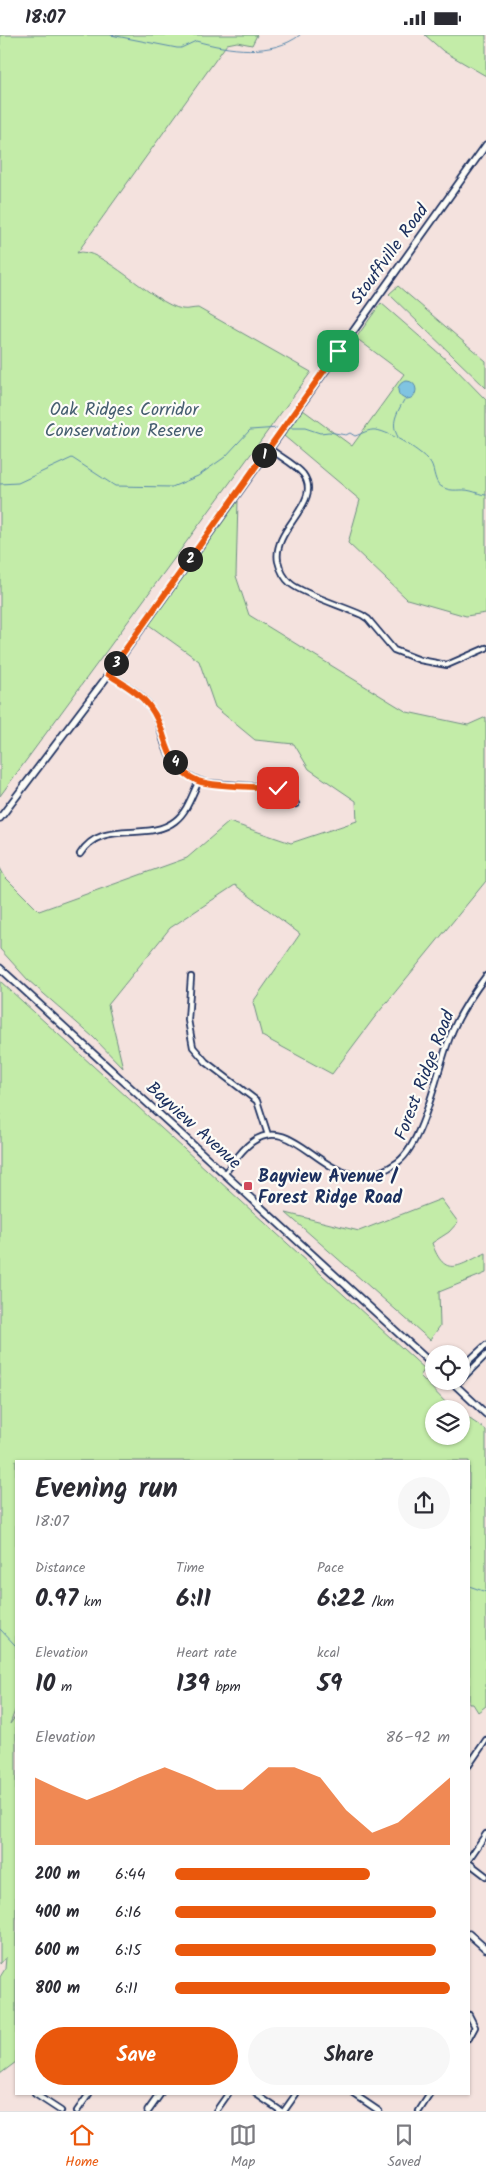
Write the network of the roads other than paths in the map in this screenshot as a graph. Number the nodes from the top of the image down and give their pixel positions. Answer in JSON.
{"nodes":[{"id":1,"x":486,"y":145,"type":"edge"},
{"id":2,"x":269,"y":449,"type":"junction"},
{"id":3,"x":486,"y":648,"type":"edge"},
{"id":4,"x":108,"y":674,"type":"junction"},
{"id":5,"x":199,"y":781,"type":"junction"},
{"id":6,"x":296,"y":804,"type":"dead end"},
{"id":7,"x":0,"y":819,"type":"edge"},
{"id":8,"x":80,"y":854,"type":"dead end"},
{"id":9,"x":0,"y":968,"type":"edge"},
{"id":10,"x":486,"y":976,"type":"edge"},
{"id":11,"x":191,"y":977,"type":"dead end"},
{"id":12,"x":268,"y":1135,"type":"junction"},
{"id":13,"x":225,"y":1173,"type":"junction"},
{"id":14,"x":486,"y":1345,"type":"edge"},
{"id":15,"x":486,"y":1355,"type":"edge"},
{"id":16,"x":425,"y":1357,"type":"edge"},
{"id":17,"x":470,"y":1360,"type":"edge"},
{"id":18,"x":470,"y":1371,"type":"edge"},
{"id":19,"x":461,"y":1390,"type":"edge"},
{"id":20,"x":486,"y":1414,"type":"edge"},
{"id":21,"x":486,"y":1740,"type":"edge"},
{"id":22,"x":471,"y":1757,"type":"edge"},
{"id":23,"x":486,"y":1834,"type":"edge"},
{"id":24,"x":470,"y":1858,"type":"edge"},
{"id":25,"x":470,"y":1864,"type":"edge"},
{"id":26,"x":486,"y":1876,"type":"edge"},
{"id":27,"x":470,"y":1937,"type":"edge"},
{"id":28,"x":486,"y":1949,"type":"edge"},
{"id":29,"x":470,"y":2017,"type":"edge"},
{"id":30,"x":470,"y":2036,"type":"edge"},
{"id":31,"x":36,"y":2095,"type":"edge"},
{"id":32,"x":88,"y":2095,"type":"edge"},
{"id":33,"x":159,"y":2095,"type":"edge"},
{"id":34,"x":227,"y":2095,"type":"edge"},
{"id":35,"x":258,"y":2095,"type":"edge"},
{"id":36,"x":295,"y":2095,"type":"edge"},
{"id":37,"x":429,"y":2095,"type":"edge"},
{"id":38,"x":362,"y":2096,"type":"edge"},
{"id":39,"x":60,"y":2111,"type":"edge"},
{"id":40,"x":77,"y":2111,"type":"edge"},
{"id":41,"x":148,"y":2111,"type":"edge"},
{"id":42,"x":216,"y":2111,"type":"edge"},
{"id":43,"x":282,"y":2111,"type":"edge"},
{"id":44,"x":379,"y":2111,"type":"edge"},
{"id":45,"x":419,"y":2111,"type":"edge"}],
"edges":[{"from":1,"to":2,"type":"main road","name":"Stouffville Road"},
{"from":2,"to":3,"type":"street"},
{"from":2,"to":4,"type":"main road","name":"Stouffville Road"},
{"from":4,"to":5,"type":"street"},
{"from":4,"to":7,"type":"main road","name":"Stouffville Road"},
{"from":5,"to":6,"type":"street"},
{"from":5,"to":8,"type":"street"},
{"from":9,"to":13,"type":"main road","name":"Bayview Avenue"},
{"from":10,"to":12,"type":"street","name":"Forest Ridge Road"},
{"from":11,"to":12,"type":"street"},
{"from":12,"to":13,"type":"street"},
{"from":13,"to":16,"type":"main road","name":"Bayview Avenue"},
{"from":14,"to":17,"type":"street"},
{"from":15,"to":18,"type":"street"},
{"from":19,"to":20,"type":"main road"},
{"from":21,"to":22,"type":"street"},
{"from":23,"to":24,"type":"street"},
{"from":25,"to":26,"type":"street"},
{"from":27,"to":28,"type":"main road"},
{"from":29,"to":30,"type":"street"},
{"from":31,"to":39,"type":"street"},
{"from":32,"to":40,"type":"street"},
{"from":33,"to":41,"type":"main road"},
{"from":34,"to":42,"type":"street"},
{"from":35,"to":43,"type":"street"},
{"from":36,"to":43,"type":"street"},
{"from":37,"to":45,"type":"street"},
{"from":38,"to":44,"type":"street"}]}
